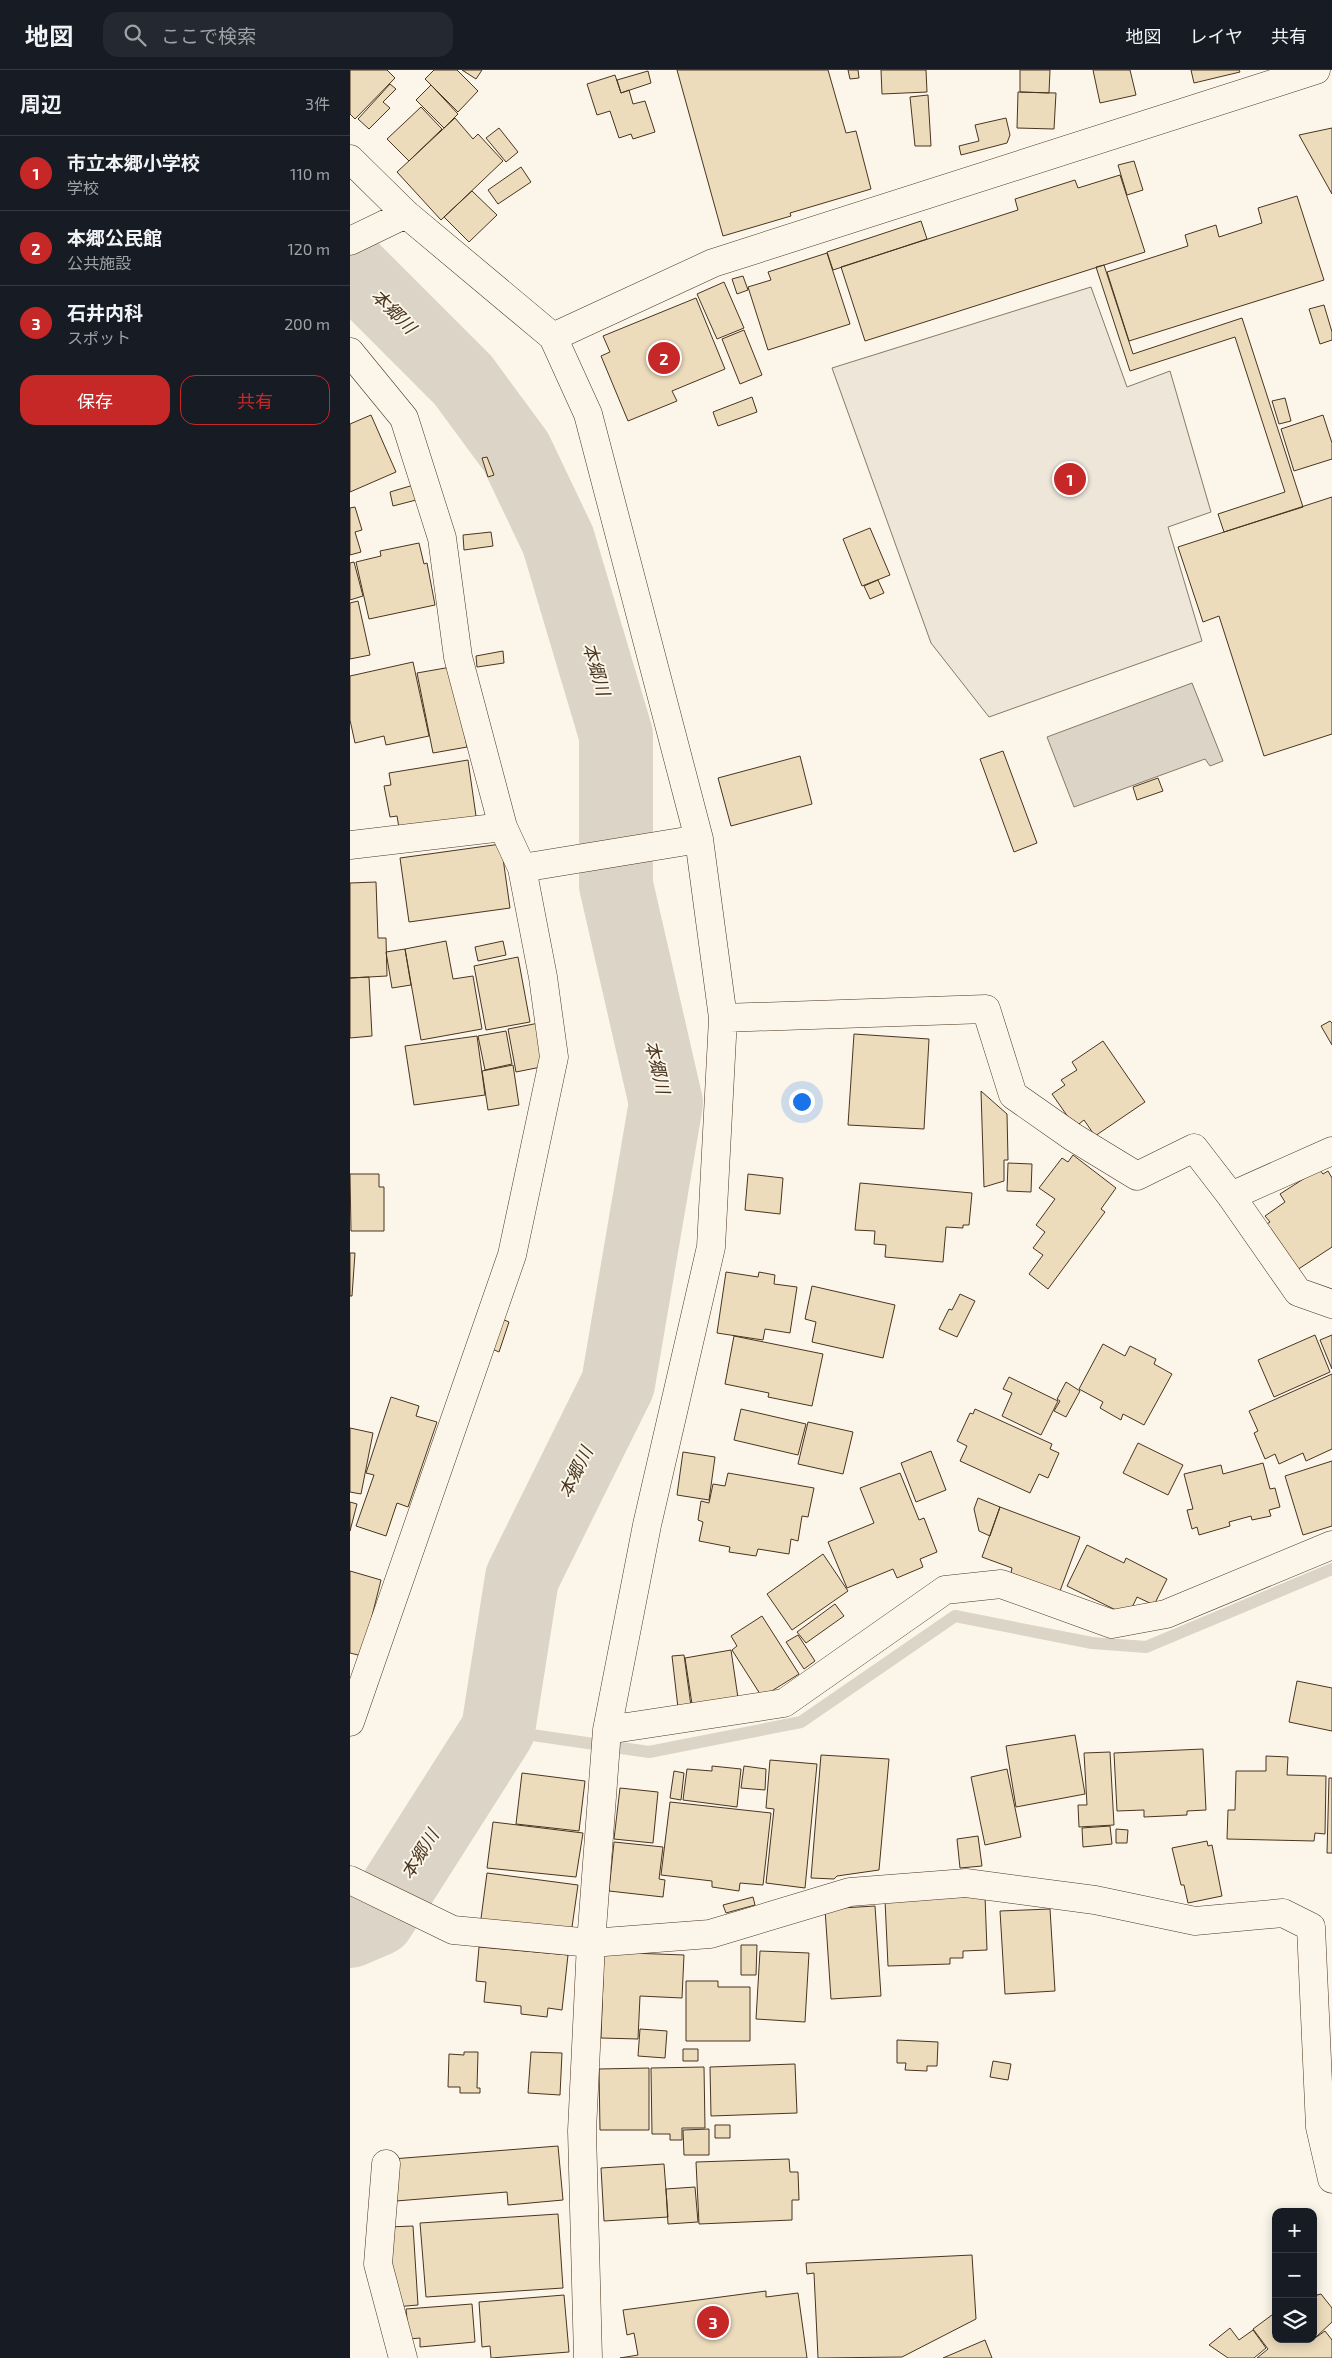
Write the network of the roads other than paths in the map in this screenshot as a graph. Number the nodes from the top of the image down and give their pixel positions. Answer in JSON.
{"nodes":[{"id":1,"x":1316,"y":70,"type":"edge"},
{"id":2,"x":350,"y":159,"type":"edge"},
{"id":3,"x":406,"y":214,"type":"junction"},
{"id":4,"x":350,"y":241,"type":"edge"},
{"id":5,"x":553,"y":337,"type":"junction"},
{"id":6,"x":350,"y":352,"type":"edge"},
{"id":7,"x":503,"y":827,"type":"junction"},
{"id":8,"x":699,"y":839,"type":"junction"},
{"id":9,"x":352,"y":840,"type":"edge"},
{"id":10,"x":532,"y":866,"type":"junction"},
{"id":11,"x":723,"y":1018,"type":"junction"},
{"id":12,"x":1332,"y":1151,"type":"edge"},
{"id":13,"x":1231,"y":1196,"type":"junction"},
{"id":14,"x":1332,"y":1304,"type":"edge"},
{"id":15,"x":1332,"y":1545,"type":"edge"},
{"id":16,"x":350,"y":1722,"type":"edge"},
{"id":17,"x":607,"y":1730,"type":"junction"},
{"id":18,"x":350,"y":1880,"type":"edge"},
{"id":19,"x":590,"y":1943,"type":"junction"},
{"id":20,"x":1326,"y":2126,"type":"edge"},
{"id":21,"x":386,"y":2164,"type":"dead end"},
{"id":22,"x":1332,"y":2179,"type":"edge"},
{"id":23,"x":403,"y":2358,"type":"edge"},
{"id":24,"x":588,"y":2358,"type":"edge"}],
"edges":[{"from":1,"to":5,"type":"street"},
{"from":2,"to":3,"type":"street"},
{"from":3,"to":4,"type":"street"},
{"from":3,"to":5,"type":"street"},
{"from":5,"to":8,"type":"street"},
{"from":6,"to":7,"type":"street"},
{"from":7,"to":9,"type":"street"},
{"from":7,"to":10,"type":"street"},
{"from":8,"to":10,"type":"street"},
{"from":8,"to":11,"type":"street"},
{"from":10,"to":16,"type":"street"},
{"from":11,"to":13,"type":"street"},
{"from":11,"to":17,"type":"street"},
{"from":12,"to":13,"type":"street"},
{"from":13,"to":14,"type":"street"},
{"from":15,"to":17,"type":"street"},
{"from":17,"to":19,"type":"street"},
{"from":18,"to":19,"type":"street"},
{"from":19,"to":20,"type":"street"},
{"from":19,"to":24,"type":"street"},
{"from":20,"to":22,"type":"street"},
{"from":21,"to":23,"type":"street"}]}
